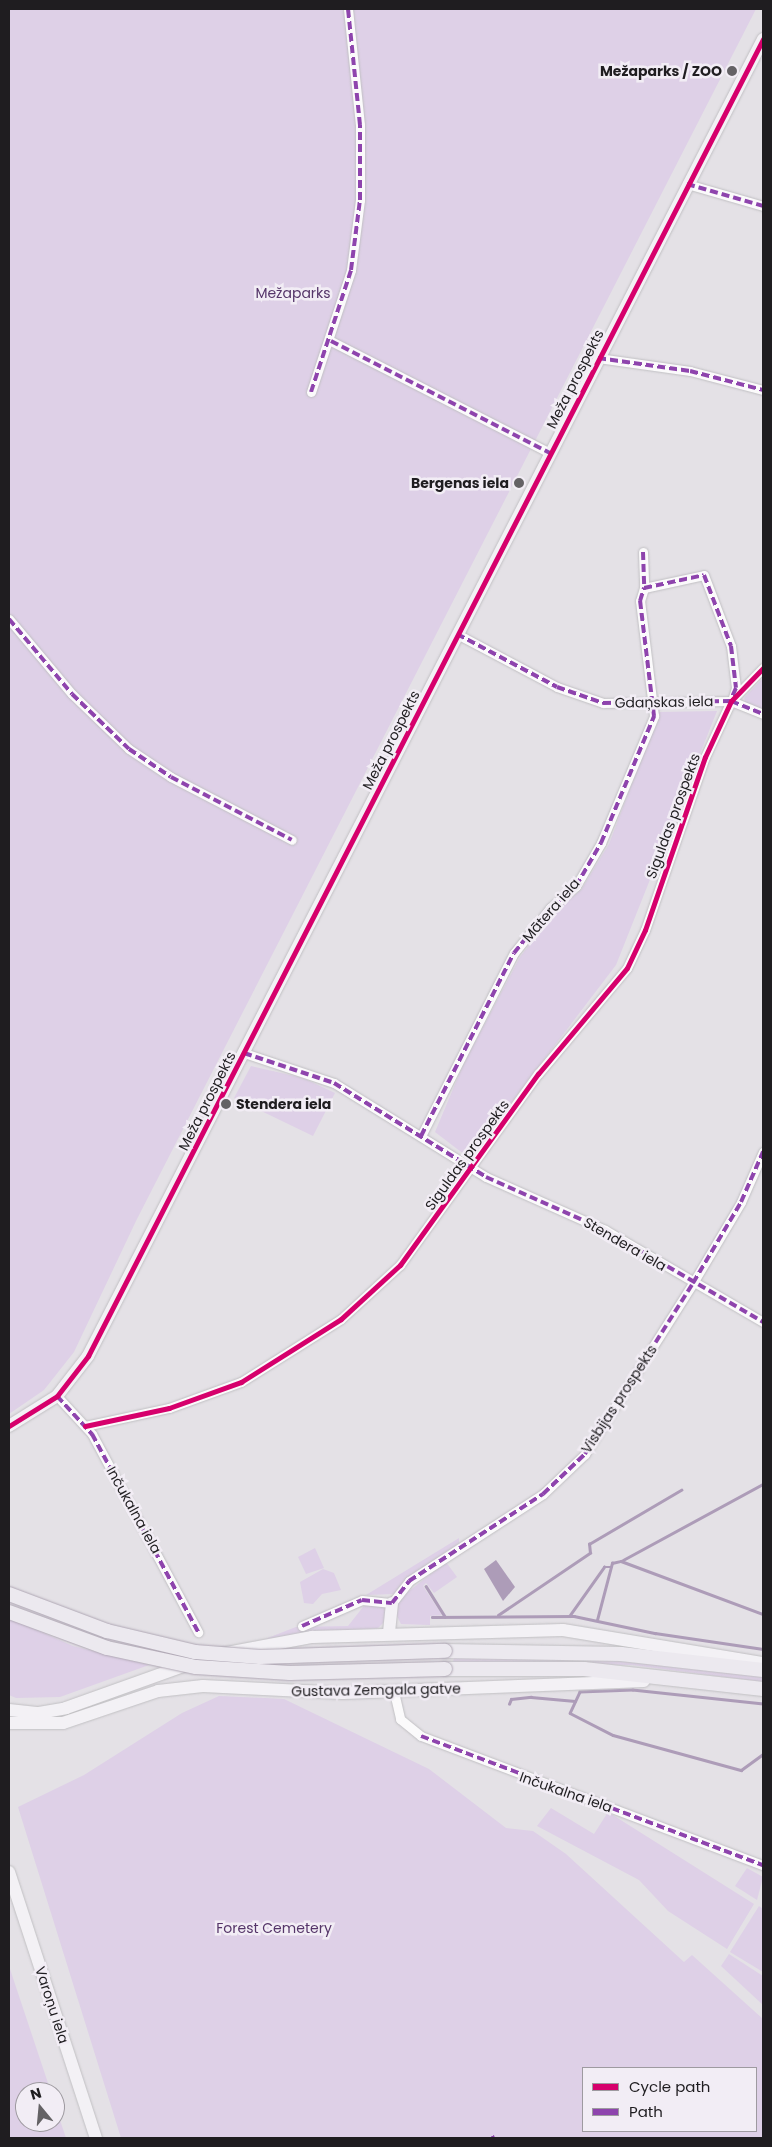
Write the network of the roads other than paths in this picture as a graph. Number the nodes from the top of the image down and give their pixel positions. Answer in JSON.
{"nodes":[{"id":1,"x":348,"y":9,"type":"edge"},
{"id":2,"x":763,"y":38,"type":"edge"},
{"id":3,"x":687,"y":184,"type":"junction"},
{"id":4,"x":763,"y":206,"type":"edge"},
{"id":5,"x":331,"y":340,"type":"junction"},
{"id":6,"x":598,"y":358,"type":"junction"},
{"id":7,"x":763,"y":390,"type":"edge"},
{"id":8,"x":311,"y":392,"type":"dead end"},
{"id":9,"x":550,"y":453,"type":"junction"},
{"id":10,"x":643,"y":552,"type":"dead end"},
{"id":11,"x":644,"y":588,"type":"junction"},
{"id":12,"x":9,"y":619,"type":"edge"},
{"id":13,"x":457,"y":634,"type":"junction"},
{"id":14,"x":763,"y":668,"type":"edge"},
{"id":15,"x":731,"y":701,"type":"junction"},
{"id":16,"x":653,"y":705,"type":"junction"},
{"id":17,"x":763,"y":714,"type":"edge"},
{"id":18,"x":292,"y":840,"type":"dead end"},
{"id":19,"x":244,"y":1053,"type":"junction"},
{"id":20,"x":421,"y":1136,"type":"junction"},
{"id":21,"x":763,"y":1152,"type":"edge"},
{"id":22,"x":472,"y":1169,"type":"junction"},
{"id":23,"x":693,"y":1283,"type":"junction"},
{"id":24,"x":763,"y":1322,"type":"edge"},
{"id":25,"x":57,"y":1396,"type":"junction"},
{"id":26,"x":9,"y":1426,"type":"edge"},
{"id":27,"x":85,"y":1426,"type":"junction"},
{"id":28,"x":9,"y":1594,"type":"edge"},
{"id":29,"x":392,"y":1603,"type":"junction"},
{"id":30,"x":9,"y":1612,"type":"edge"},
{"id":31,"x":302,"y":1626,"type":"dead end"},
{"id":32,"x":198,"y":1632,"type":"dead end"},
{"id":33,"x":390,"y":1632,"type":"junction"},
{"id":34,"x":247,"y":1648,"type":"junction"},
{"id":35,"x":763,"y":1663,"type":"edge"},
{"id":36,"x":763,"y":1670,"type":"edge"},
{"id":37,"x":718,"y":1682,"type":"junction"},
{"id":38,"x":254,"y":1688,"type":"junction"},
{"id":39,"x":763,"y":1689,"type":"edge"},
{"id":40,"x":394,"y":1692,"type":"junction"},
{"id":41,"x":9,"y":1710,"type":"edge"},
{"id":42,"x":9,"y":1723,"type":"edge"},
{"id":43,"x":763,"y":1865,"type":"edge"},
{"id":44,"x":9,"y":1872,"type":"edge"},
{"id":45,"x":96,"y":2138,"type":"edge"}],
"edges":[{"from":1,"to":5,"type":"street"},
{"from":2,"to":3,"type":"street","name":"Meža prospekts"},
{"from":3,"to":4,"type":"street"},
{"from":3,"to":6,"type":"street","name":"Meža prospekts"},
{"from":5,"to":8,"type":"street"},
{"from":5,"to":9,"type":"street"},
{"from":6,"to":7,"type":"street"},
{"from":6,"to":9,"type":"street","name":"Meža prospekts"},
{"from":9,"to":13,"type":"street","name":"Meža prospekts"},
{"from":10,"to":11,"type":"street","name":"Mātera iela"},
{"from":11,"to":15,"type":"street"},
{"from":11,"to":16,"type":"street","name":"Mātera iela"},
{"from":12,"to":18,"type":"street"},
{"from":13,"to":16,"type":"street","name":"Gdaņskas iela"},
{"from":13,"to":19,"type":"street","name":"Meža prospekts"},
{"from":14,"to":15,"type":"street","name":"Siguldas prospekts"},
{"from":15,"to":16,"type":"street","name":"Gdaņskas iela"},
{"from":15,"to":17,"type":"street","name":"Gdaņskas iela"},
{"from":15,"to":22,"type":"street","name":"Siguldas prospekts"},
{"from":16,"to":20,"type":"street","name":"Mātera iela"},
{"from":19,"to":20,"type":"street","name":"Stendera iela"},
{"from":19,"to":25,"type":"street","name":"Meža prospekts"},
{"from":20,"to":22,"type":"street","name":"Stendera iela"},
{"from":21,"to":23,"type":"street","name":"Visbijas prospekts"},
{"from":22,"to":23,"type":"street","name":"Stendera iela"},
{"from":22,"to":27,"type":"street","name":"Siguldas prospekts"},
{"from":23,"to":24,"type":"street","name":"Stendera iela"},
{"from":23,"to":29,"type":"street","name":"Visbijas prospekts"},
{"from":25,"to":26,"type":"street","name":"Meža prospekts"},
{"from":25,"to":27,"type":"street","name":"Inčukalna iela"},
{"from":27,"to":32,"type":"street","name":"Inčukalna iela"},
{"from":28,"to":36,"type":"main road","bridge":true},
{"from":29,"to":31,"type":"street"},
{"from":29,"to":33,"type":"street"},
{"from":30,"to":37,"type":"main road","name":"Gustava Zemgala gatve","bridge":true},
{"from":33,"to":34,"type":"street"},
{"from":33,"to":35,"type":"street"},
{"from":34,"to":38,"type":"street"},
{"from":34,"to":41,"type":"street"},
{"from":37,"to":39,"type":"main road","name":"Gustava Zemgala gatve"},
{"from":37,"to":40,"type":"street","name":"Gustava Zemgala gatve"},
{"from":38,"to":40,"type":"street","name":"Gustava Zemgala gatve"},
{"from":38,"to":42,"type":"street","name":"Gustava Zemgala gatve"},
{"from":40,"to":43,"type":"street","name":"Inčukalna iela"},
{"from":44,"to":45,"type":"street","name":"Varoņu iela"}]}
